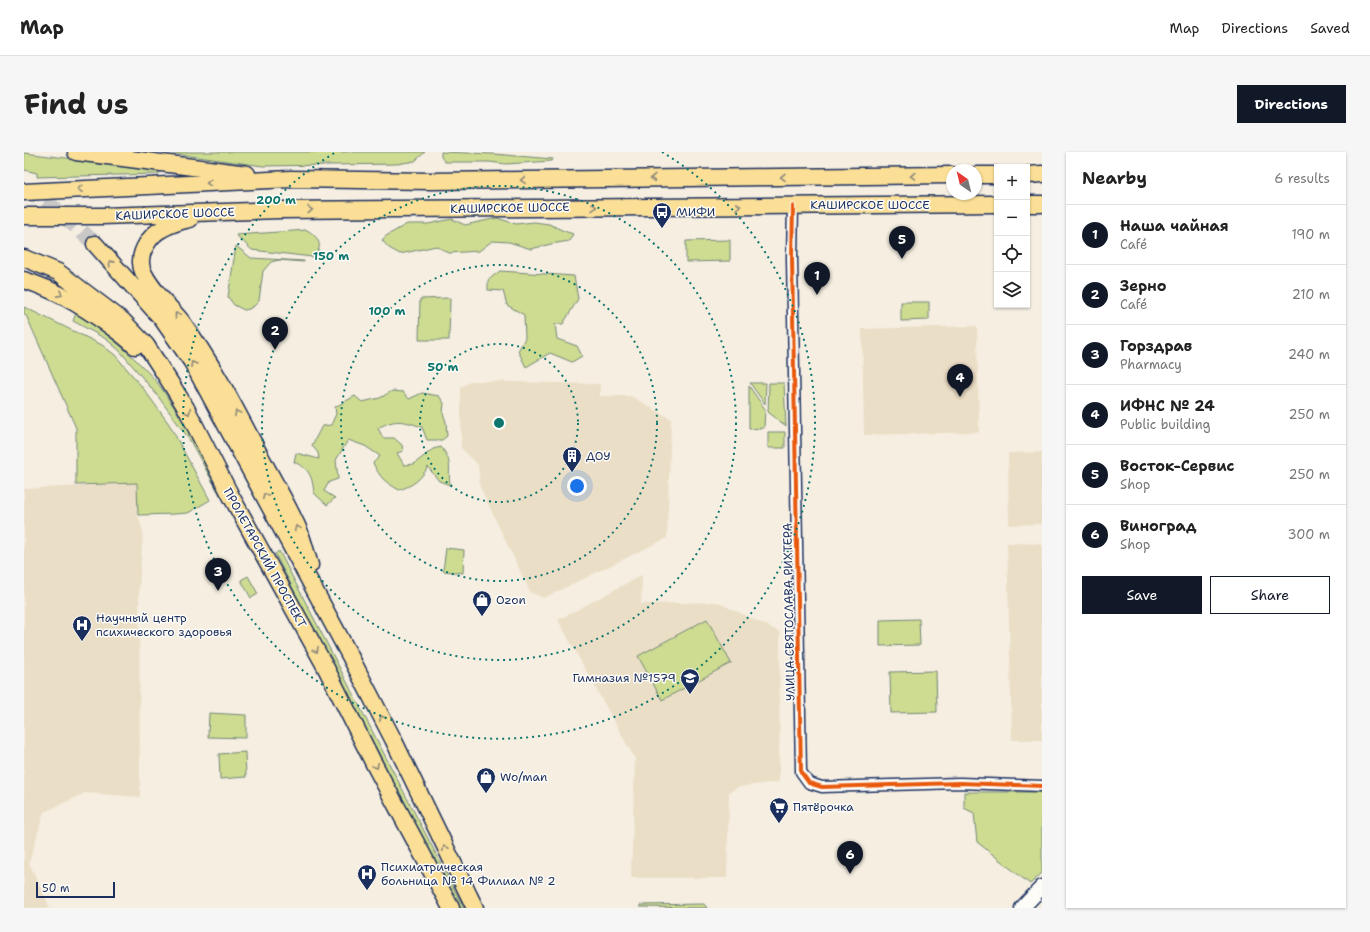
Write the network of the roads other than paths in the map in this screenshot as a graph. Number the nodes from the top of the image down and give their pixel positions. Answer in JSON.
{"nodes":[{"id":1,"x":76,"y":152,"type":"edge"},
{"id":2,"x":1042,"y":174,"type":"edge"},
{"id":3,"x":946,"y":175,"type":"edge"},
{"id":4,"x":982,"y":175,"type":"edge"},
{"id":5,"x":994,"y":175,"type":"edge"},
{"id":6,"x":1030,"y":175,"type":"edge"},
{"id":7,"x":290,"y":179,"type":"junction"},
{"id":8,"x":24,"y":192,"type":"edge"},
{"id":9,"x":994,"y":204,"type":"edge"},
{"id":10,"x":1030,"y":204,"type":"edge"},
{"id":11,"x":1042,"y":204,"type":"edge"},
{"id":12,"x":793,"y":206,"type":"junction"},
{"id":13,"x":216,"y":212,"type":"junction"},
{"id":14,"x":24,"y":216,"type":"edge"},
{"id":15,"x":102,"y":216,"type":"junction"},
{"id":16,"x":24,"y":227,"type":"edge"},
{"id":17,"x":95,"y":244,"type":"tunnel mouth"},
{"id":18,"x":24,"y":258,"type":"edge"},
{"id":19,"x":24,"y":280,"type":"edge"},
{"id":20,"x":168,"y":379,"type":"junction"},
{"id":21,"x":323,"y":604,"type":"junction"},
{"id":22,"x":1042,"y":786,"type":"edge"},
{"id":23,"x":1042,"y":887,"type":"edge"},
{"id":24,"x":451,"y":908,"type":"edge"},
{"id":25,"x":474,"y":908,"type":"edge"},
{"id":26,"x":1022,"y":908,"type":"edge"}],
"edges":[{"from":1,"to":7,"type":"main road"},
{"from":2,"to":6,"type":"main road"},
{"from":3,"to":7,"type":"main road","one_way":true},
{"from":4,"to":5,"type":"main road"},
{"from":7,"to":8,"type":"main road","one_way":true},
{"from":9,"to":12,"type":"main road","name":"КАШИРСКОЕ ШОССЕ"},
{"from":10,"to":11,"type":"main road"},
{"from":13,"to":12,"type":"main road","name":"КАШИРСКОЕ ШОССЕ","one_way":true},
{"from":12,"to":22,"type":"street","name":"УЛИЦА СВЯТОСЛАВА РИХТЕРА"},
{"from":13,"to":15,"type":"main road","name":"КАШИРСКОЕ ШОССЕ"},
{"from":21,"to":13,"type":"main road","one_way":true},
{"from":14,"to":15,"type":"main road","name":"КАШИРСКОЕ ШОССЕ"},
{"from":15,"to":16,"type":"main road"},
{"from":21,"to":17,"type":"main road","one_way":true},
{"from":18,"to":20,"type":"main road","name":"ПРОЛЕТАРСКИЙ ПРОСПЕКТ"},
{"from":19,"to":20,"type":"main road","one_way":true},
{"from":20,"to":24,"type":"main road","name":"ПРОЛЕТАРСКИЙ ПРОСПЕКТ","one_way":true},
{"from":25,"to":21,"type":"main road","one_way":true},
{"from":23,"to":26,"type":"main road"}]}
